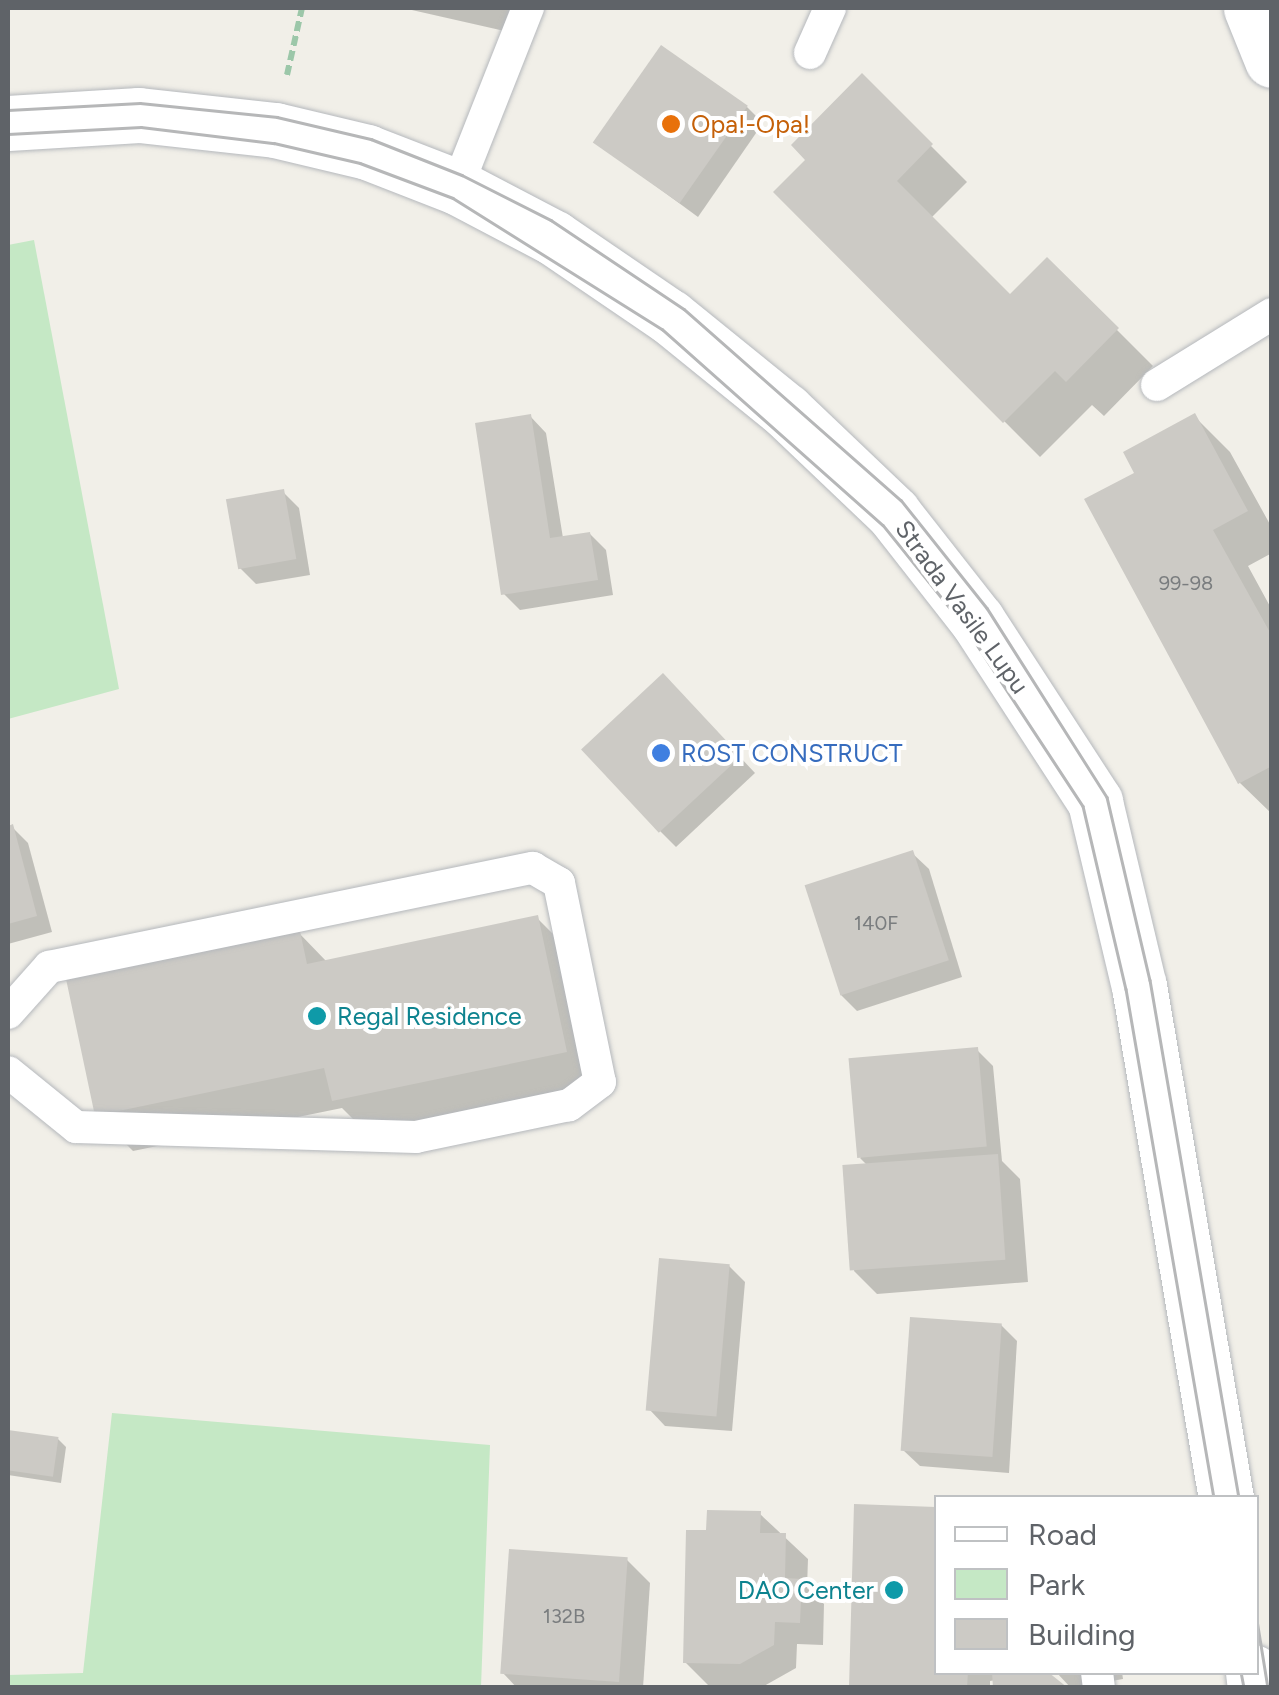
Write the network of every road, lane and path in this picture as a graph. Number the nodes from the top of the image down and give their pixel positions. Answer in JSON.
{"nodes":[{"id":1,"x":528,"y":8,"type":"edge"},
{"id":2,"x":830,"y":8,"type":"edge"},
{"id":3,"x":1250,"y":8,"type":"edge"},
{"id":4,"x":810,"y":53,"type":"dead end"},
{"id":5,"x":1272,"y":60,"type":"edge"},
{"id":6,"x":8,"y":123,"type":"edge"},
{"id":7,"x":457,"y":187,"type":"junction"},
{"id":8,"x":1272,"y":314,"type":"edge"},
{"id":9,"x":1157,"y":385,"type":"dead end"},
{"id":10,"x":8,"y":1013,"type":"edge"},
{"id":11,"x":8,"y":1072,"type":"edge"},
{"id":12,"x":1225,"y":1495,"type":"edge"}],
"edges":[{"from":1,"to":7,"type":"lane"},
{"from":2,"to":4,"type":"lane"},
{"from":3,"to":5,"type":"main road"},
{"from":6,"to":7,"type":"main road","name":"Strada Vasile Lupu"},
{"from":7,"to":12,"type":"main road","name":"Strada Vasile Lupu"},
{"from":8,"to":9,"type":"lane"},
{"from":10,"to":11,"type":"lane"}]}
